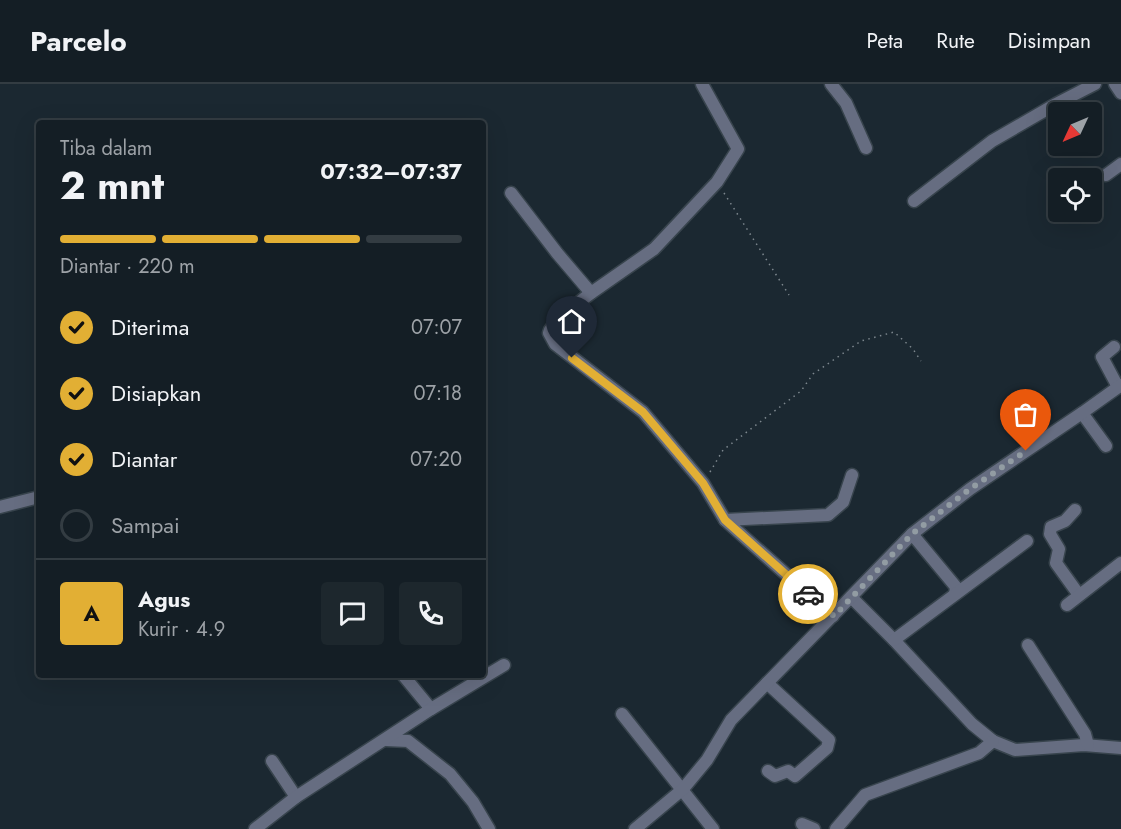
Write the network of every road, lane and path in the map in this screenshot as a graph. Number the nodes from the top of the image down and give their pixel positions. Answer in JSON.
{"nodes":[{"id":1,"x":702,"y":84,"type":"edge"},
{"id":2,"x":831,"y":84,"type":"edge"},
{"id":3,"x":1095,"y":84,"type":"edge"},
{"id":4,"x":1115,"y":84,"type":"edge"},
{"id":5,"x":1121,"y":93,"type":"edge"},
{"id":6,"x":866,"y":148,"type":"dead end"},
{"id":7,"x":1121,"y":164,"type":"edge"},
{"id":8,"x":1106,"y":175,"type":"dead end"},
{"id":9,"x":717,"y":182,"type":"junction"},
{"id":10,"x":512,"y":193,"type":"dead end"},
{"id":11,"x":914,"y":201,"type":"dead end"},
{"id":12,"x":591,"y":293,"type":"junction"},
{"id":13,"x":789,"y":295,"type":"dead end"},
{"id":14,"x":1114,"y":347,"type":"dead end"},
{"id":15,"x":921,"y":361,"type":"dead end"},
{"id":16,"x":1119,"y":386,"type":"edge"},
{"id":17,"x":1082,"y":413,"type":"junction"},
{"id":18,"x":1106,"y":446,"type":"dead end"},
{"id":19,"x":852,"y":475,"type":"dead end"},
{"id":20,"x":703,"y":483,"type":"junction"},
{"id":21,"x":36,"y":498,"type":"edge"},
{"id":22,"x":0,"y":507,"type":"edge"},
{"id":23,"x":1075,"y":510,"type":"dead end"},
{"id":24,"x":725,"y":520,"type":"junction"},
{"id":25,"x":912,"y":534,"type":"junction"},
{"id":26,"x":1027,"y":541,"type":"dead end"},
{"id":27,"x":1121,"y":563,"type":"edge"},
{"id":28,"x":955,"y":594,"type":"junction"},
{"id":29,"x":1079,"y":596,"type":"junction"},
{"id":30,"x":851,"y":597,"type":"junction"},
{"id":31,"x":1067,"y":605,"type":"dead end"},
{"id":32,"x":834,"y":616,"type":"junction"},
{"id":33,"x":894,"y":640,"type":"junction"},
{"id":34,"x":1028,"y":645,"type":"dead end"},
{"id":35,"x":504,"y":664,"type":"dead end"},
{"id":36,"x":486,"y":675,"type":"edge"},
{"id":37,"x":406,"y":678,"type":"edge"},
{"id":38,"x":481,"y":678,"type":"edge"},
{"id":39,"x":767,"y":683,"type":"junction"},
{"id":40,"x":431,"y":709,"type":"junction"},
{"id":41,"x":622,"y":714,"type":"dead end"},
{"id":42,"x":386,"y":740,"type":"junction"},
{"id":43,"x":993,"y":741,"type":"junction"},
{"id":44,"x":1088,"y":745,"type":"junction"},
{"id":45,"x":1121,"y":748,"type":"edge"},
{"id":46,"x":272,"y":761,"type":"dead end"},
{"id":47,"x":768,"y":771,"type":"dead end"},
{"id":48,"x":683,"y":789,"type":"junction"},
{"id":49,"x":296,"y":797,"type":"junction"},
{"id":50,"x":256,"y":829,"type":"edge"},
{"id":51,"x":489,"y":829,"type":"edge"},
{"id":52,"x":635,"y":829,"type":"edge"},
{"id":53,"x":713,"y":829,"type":"edge"},
{"id":54,"x":836,"y":829,"type":"edge"}],
"edges":[{"from":1,"to":9,"type":"street"},
{"from":2,"to":6,"type":"street"},
{"from":3,"to":11,"type":"street"},
{"from":4,"to":5,"type":"street"},
{"from":7,"to":8,"type":"street"},
{"from":9,"to":12,"type":"street"},
{"from":9,"to":13,"type":"path"},
{"from":10,"to":12,"type":"street"},
{"from":12,"to":20,"type":"street"},
{"from":14,"to":16,"type":"street"},
{"from":15,"to":20,"type":"path"},
{"from":16,"to":17,"type":"street"},
{"from":17,"to":18,"type":"street"},
{"from":17,"to":25,"type":"street"},
{"from":19,"to":24,"type":"street"},
{"from":20,"to":24,"type":"street"},
{"from":21,"to":22,"type":"street"},
{"from":23,"to":29,"type":"street"},
{"from":24,"to":32,"type":"street"},
{"from":25,"to":28,"type":"street"},
{"from":25,"to":30,"type":"street"},
{"from":26,"to":28,"type":"street"},
{"from":27,"to":29,"type":"street"},
{"from":28,"to":33,"type":"street"},
{"from":29,"to":31,"type":"street"},
{"from":30,"to":32,"type":"street"},
{"from":30,"to":33,"type":"street"},
{"from":32,"to":39,"type":"street"},
{"from":33,"to":43,"type":"street"},
{"from":34,"to":44,"type":"street"},
{"from":35,"to":36,"type":"street"},
{"from":37,"to":40,"type":"street"},
{"from":38,"to":40,"type":"street"},
{"from":39,"to":47,"type":"street"},
{"from":39,"to":48,"type":"street"},
{"from":40,"to":42,"type":"street"},
{"from":41,"to":48,"type":"street"},
{"from":42,"to":49,"type":"street"},
{"from":42,"to":51,"type":"street"},
{"from":43,"to":44,"type":"street"},
{"from":43,"to":54,"type":"street"},
{"from":44,"to":45,"type":"street"},
{"from":46,"to":49,"type":"street"},
{"from":48,"to":52,"type":"street"},
{"from":48,"to":53,"type":"street"},
{"from":49,"to":50,"type":"street"}]}
